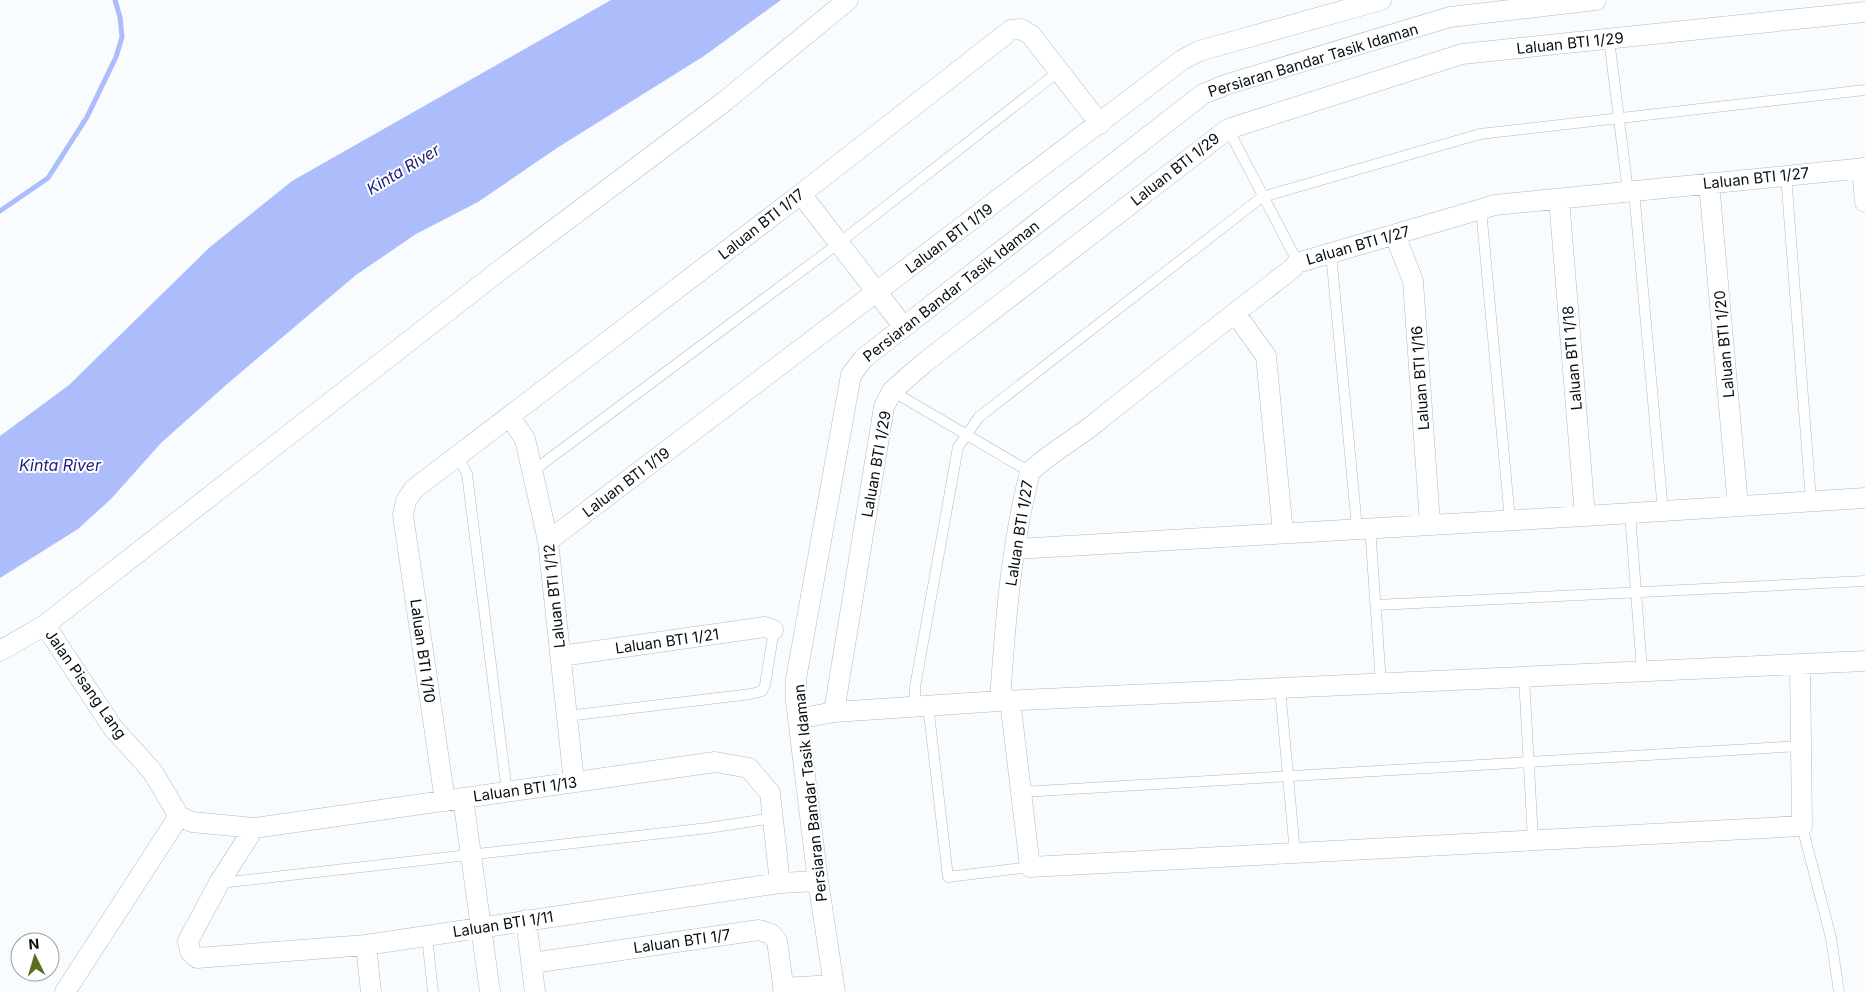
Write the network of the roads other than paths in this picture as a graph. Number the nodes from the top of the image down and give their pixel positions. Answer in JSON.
{"nodes":[{"id":1,"x":848,"y":0,"type":"edge"},
{"id":2,"x":1381,"y":0,"type":"edge"},
{"id":3,"x":1596,"y":0,"type":"edge"},
{"id":4,"x":1865,"y":12,"type":"edge"},
{"id":5,"x":1609,"y":39,"type":"junction"},
{"id":6,"x":1058,"y":72,"type":"junction"},
{"id":7,"x":1865,"y":90,"type":"edge"},
{"id":8,"x":1620,"y":118,"type":"junction"},
{"id":9,"x":1100,"y":124,"type":"junction"},
{"id":10,"x":1228,"y":129,"type":"junction"},
{"id":11,"x":1864,"y":168,"type":"edge"},
{"id":12,"x":1786,"y":175,"type":"junction"},
{"id":13,"x":1709,"y":183,"type":"junction"},
{"id":14,"x":1631,"y":191,"type":"junction"},
{"id":15,"x":801,"y":194,"type":"junction"},
{"id":16,"x":1262,"y":197,"type":"junction"},
{"id":17,"x":1558,"y":199,"type":"junction"},
{"id":18,"x":1865,"y":202,"type":"edge"},
{"id":19,"x":1481,"y":209,"type":"junction"},
{"id":20,"x":1396,"y":235,"type":"junction"},
{"id":21,"x":839,"y":243,"type":"junction"},
{"id":22,"x":1331,"y":253,"type":"junction"},
{"id":23,"x":1297,"y":263,"type":"junction"},
{"id":24,"x":878,"y":292,"type":"junction"},
{"id":25,"x":1235,"y":313,"type":"junction"},
{"id":26,"x":903,"y":326,"type":"junction"},
{"id":27,"x":892,"y":391,"type":"junction"},
{"id":28,"x":510,"y":417,"type":"junction"},
{"id":29,"x":965,"y":434,"type":"junction"},
{"id":30,"x":458,"y":456,"type":"junction"},
{"id":31,"x":533,"y":471,"type":"junction"},
{"id":32,"x":1030,"y":472,"type":"junction"},
{"id":33,"x":1865,"y":498,"type":"edge"},
{"id":34,"x":406,"y":501,"type":"joint"},
{"id":35,"x":1811,"y":501,"type":"junction"},
{"id":36,"x":1738,"y":506,"type":"junction"},
{"id":37,"x":1663,"y":511,"type":"junction"},
{"id":38,"x":1630,"y":513,"type":"junction"},
{"id":39,"x":1585,"y":516,"type":"junction"},
{"id":40,"x":1510,"y":520,"type":"junction"},
{"id":41,"x":1430,"y":524,"type":"junction"},
{"id":42,"x":1364,"y":528,"type":"junction"},
{"id":43,"x":1283,"y":533,"type":"junction"},
{"id":44,"x":548,"y":540,"type":"junction"},
{"id":45,"x":1015,"y":548,"type":"junction"},
{"id":46,"x":1865,"y":581,"type":"edge"},
{"id":47,"x":1636,"y":593,"type":"junction"},
{"id":48,"x":1376,"y":606,"type":"junction"},
{"id":49,"x":45,"y":624,"type":"junction"},
{"id":50,"x":773,"y":630,"type":"joint"},
{"id":51,"x":0,"y":651,"type":"edge"},
{"id":52,"x":561,"y":656,"type":"junction"},
{"id":53,"x":1865,"y":661,"type":"edge"},
{"id":54,"x":1800,"y":664,"type":"junction"},
{"id":55,"x":1642,"y":671,"type":"junction"},
{"id":56,"x":1524,"y":677,"type":"junction"},
{"id":57,"x":1381,"y":684,"type":"junction"},
{"id":58,"x":1280,"y":688,"type":"junction"},
{"id":59,"x":1005,"y":701,"type":"junction"},
{"id":60,"x":922,"y":705,"type":"junction"},
{"id":61,"x":834,"y":712,"type":"junction"},
{"id":62,"x":567,"y":716,"type":"junction"},
{"id":63,"x":798,"y":720,"type":"junction"},
{"id":64,"x":1801,"y":746,"type":"junction"},
{"id":65,"x":1530,"y":762,"type":"junction"},
{"id":66,"x":1288,"y":776,"type":"junction"},
{"id":67,"x":574,"y":782,"type":"junction"},
{"id":68,"x":507,"y":792,"type":"junction"},
{"id":69,"x":1021,"y":792,"type":"junction"},
{"id":70,"x":454,"y":799,"type":"junction"},
{"id":71,"x":179,"y":816,"type":"junction"},
{"id":72,"x":773,"y":818,"type":"junction"},
{"id":73,"x":1802,"y":826,"type":"junction"},
{"id":74,"x":254,"y":828,"type":"junction"},
{"id":75,"x":1533,"y":840,"type":"junction"},
{"id":76,"x":1295,"y":853,"type":"junction"},
{"id":77,"x":472,"y":854,"type":"junction"},
{"id":78,"x":1030,"y":867,"type":"junction"},
{"id":79,"x":818,"y":880,"type":"junction"},
{"id":80,"x":218,"y":883,"type":"junction"},
{"id":81,"x":780,"y":883,"type":"junction"},
{"id":82,"x":526,"y":920,"type":"junction"},
{"id":83,"x":481,"y":928,"type":"junction"},
{"id":84,"x":427,"y":936,"type":"junction"},
{"id":85,"x":366,"y":945,"type":"junction"},
{"id":86,"x":532,"y":963,"type":"junction"},
{"id":87,"x":835,"y":988,"type":"edge"},
{"id":88,"x":783,"y":990,"type":"edge"},
{"id":89,"x":65,"y":992,"type":"edge"},
{"id":90,"x":371,"y":992,"type":"edge"},
{"id":91,"x":434,"y":992,"type":"edge"},
{"id":92,"x":490,"y":992,"type":"edge"},
{"id":93,"x":535,"y":992,"type":"edge"},
{"id":94,"x":1839,"y":992,"type":"edge"}],
"edges":[{"from":1,"to":49,"type":"street"},
{"from":2,"to":9,"type":"street","name":"Laluan BTI 1/19"},
{"from":3,"to":26,"type":"street","name":"Persiaran Bandar Tasik Idaman"},
{"from":4,"to":5,"type":"street","name":"Laluan BTI 1/29"},
{"from":5,"to":8,"type":"lane"},
{"from":5,"to":10,"type":"street","name":"Laluan BTI 1/29"},
{"from":6,"to":9,"type":"street","name":"Laluan BTI 1/17"},
{"from":6,"to":15,"type":"street","name":"Laluan BTI 1/17"},
{"from":6,"to":21,"type":"lane"},
{"from":7,"to":8,"type":"lane"},
{"from":8,"to":14,"type":"lane"},
{"from":8,"to":16,"type":"lane"},
{"from":9,"to":24,"type":"street","name":"Laluan BTI 1/19"},
{"from":10,"to":16,"type":"lane"},
{"from":10,"to":27,"type":"street","name":"Laluan BTI 1/29"},
{"from":11,"to":12,"type":"street","name":"Laluan BTI 1/27"},
{"from":11,"to":18,"type":"street"},
{"from":12,"to":13,"type":"street","name":"Laluan BTI 1/27"},
{"from":12,"to":35,"type":"lane"},
{"from":13,"to":14,"type":"street","name":"Laluan BTI 1/27"},
{"from":13,"to":36,"type":"street","name":"Laluan BTI 1/20"},
{"from":14,"to":17,"type":"street","name":"Laluan BTI 1/27"},
{"from":14,"to":37,"type":"lane"},
{"from":15,"to":21,"type":"street"},
{"from":15,"to":28,"type":"street","name":"Laluan BTI 1/17"},
{"from":16,"to":23,"type":"lane"},
{"from":16,"to":29,"type":"lane"},
{"from":17,"to":19,"type":"street","name":"Laluan BTI 1/27"},
{"from":17,"to":39,"type":"street","name":"Laluan BTI 1/18"},
{"from":19,"to":20,"type":"street","name":"Laluan BTI 1/27"},
{"from":19,"to":40,"type":"lane"},
{"from":20,"to":22,"type":"street","name":"Laluan BTI 1/27"},
{"from":20,"to":41,"type":"street","name":"Laluan BTI 1/16"},
{"from":21,"to":24,"type":"street"},
{"from":21,"to":31,"type":"lane"},
{"from":22,"to":23,"type":"street","name":"Laluan BTI 1/27"},
{"from":22,"to":42,"type":"lane"},
{"from":23,"to":25,"type":"street","name":"Laluan BTI 1/27"},
{"from":24,"to":26,"type":"street"},
{"from":24,"to":44,"type":"street","name":"Laluan BTI 1/19"},
{"from":25,"to":32,"type":"street","name":"Laluan BTI 1/27"},
{"from":25,"to":43,"type":"street"},
{"from":26,"to":63,"type":"street","name":"Persiaran Bandar Tasik Idaman"},
{"from":27,"to":29,"type":"lane"},
{"from":27,"to":61,"type":"street","name":"Laluan BTI 1/29"},
{"from":28,"to":30,"type":"street","name":"Laluan BTI 1/17"},
{"from":28,"to":31,"type":"street","name":"Laluan BTI 1/12"},
{"from":29,"to":32,"type":"lane"},
{"from":29,"to":60,"type":"lane"},
{"from":30,"to":34,"type":"street","name":"Laluan BTI 1/17"},
{"from":30,"to":68,"type":"lane"},
{"from":31,"to":44,"type":"street","name":"Laluan BTI 1/12"},
{"from":32,"to":45,"type":"street","name":"Laluan BTI 1/27"},
{"from":33,"to":35,"type":"street"},
{"from":34,"to":70,"type":"street","name":"Laluan BTI 1/10"},
{"from":35,"to":36,"type":"street"},
{"from":36,"to":37,"type":"street"},
{"from":37,"to":38,"type":"street"},
{"from":38,"to":39,"type":"street"},
{"from":38,"to":47,"type":"lane"},
{"from":39,"to":40,"type":"street"},
{"from":40,"to":41,"type":"street"},
{"from":41,"to":42,"type":"street"},
{"from":42,"to":43,"type":"street"},
{"from":42,"to":48,"type":"lane"},
{"from":43,"to":45,"type":"street"},
{"from":44,"to":52,"type":"street","name":"Laluan BTI 1/12"},
{"from":45,"to":59,"type":"street","name":"Laluan BTI 1/27"},
{"from":46,"to":47,"type":"lane"},
{"from":47,"to":48,"type":"lane"},
{"from":47,"to":55,"type":"lane"},
{"from":48,"to":57,"type":"lane"},
{"from":49,"to":51,"type":"street"},
{"from":49,"to":71,"type":"street","name":"Jalan Pisang Lang"},
{"from":50,"to":52,"type":"street","name":"Laluan BTI 1/21"},
{"from":50,"to":62,"type":"lane"},
{"from":52,"to":62,"type":"street","name":"Laluan BTI 1/12"},
{"from":53,"to":54,"type":"street"},
{"from":54,"to":55,"type":"street"},
{"from":54,"to":64,"type":"street"},
{"from":55,"to":56,"type":"street"},
{"from":56,"to":57,"type":"street"},
{"from":56,"to":65,"type":"lane"},
{"from":57,"to":58,"type":"street"},
{"from":58,"to":59,"type":"street"},
{"from":58,"to":66,"type":"lane"},
{"from":59,"to":60,"type":"street"},
{"from":59,"to":69,"type":"street","name":"Laluan BTI 1/27"},
{"from":60,"to":61,"type":"street"},
{"from":60,"to":78,"type":"lane"},
{"from":61,"to":63,"type":"street"},
{"from":62,"to":67,"type":"street","name":"Laluan BTI 1/12"},
{"from":63,"to":79,"type":"street","name":"Persiaran Bandar Tasik Idaman"},
{"from":64,"to":65,"type":"lane"},
{"from":64,"to":73,"type":"street"},
{"from":65,"to":66,"type":"lane"},
{"from":65,"to":75,"type":"lane"},
{"from":66,"to":69,"type":"lane"},
{"from":66,"to":76,"type":"lane"},
{"from":67,"to":68,"type":"street","name":"Laluan BTI 1/13"},
{"from":67,"to":72,"type":"street","name":"Laluan BTI 1/13"},
{"from":68,"to":70,"type":"street","name":"Laluan BTI 1/13"},
{"from":69,"to":78,"type":"street","name":"Laluan BTI 1/27"},
{"from":70,"to":74,"type":"street","name":"Laluan BTI 1/13"},
{"from":70,"to":77,"type":"street","name":"Laluan BTI 1/10"},
{"from":71,"to":74,"type":"street","name":"Laluan BTI 1/13"},
{"from":71,"to":89,"type":"street"},
{"from":72,"to":77,"type":"lane"},
{"from":72,"to":81,"type":"street","name":"Laluan BTI 1/13"},
{"from":73,"to":75,"type":"street"},
{"from":73,"to":94,"type":"lane"},
{"from":74,"to":80,"type":"street"},
{"from":75,"to":76,"type":"street"},
{"from":76,"to":78,"type":"street"},
{"from":77,"to":80,"type":"lane"},
{"from":77,"to":83,"type":"street","name":"Laluan BTI 1/10"},
{"from":79,"to":81,"type":"street","name":"Laluan BTI 1/11"},
{"from":79,"to":87,"type":"street","name":"Persiaran Bandar Tasik Idaman"},
{"from":80,"to":85,"type":"street","name":"Laluan BTI 1/11"},
{"from":81,"to":82,"type":"street","name":"Laluan BTI 1/11"},
{"from":82,"to":83,"type":"street","name":"Laluan BTI 1/11"},
{"from":82,"to":86,"type":"street"},
{"from":83,"to":84,"type":"street","name":"Laluan BTI 1/11"},
{"from":83,"to":92,"type":"street","name":"Laluan BTI 1/10"},
{"from":84,"to":85,"type":"street","name":"Laluan BTI 1/11"},
{"from":84,"to":91,"type":"lane"},
{"from":85,"to":90,"type":"street"},
{"from":86,"to":88,"type":"street","name":"Laluan BTI 1/7"},
{"from":86,"to":93,"type":"street"},
{"from":87,"to":88,"type":"street"}]}
